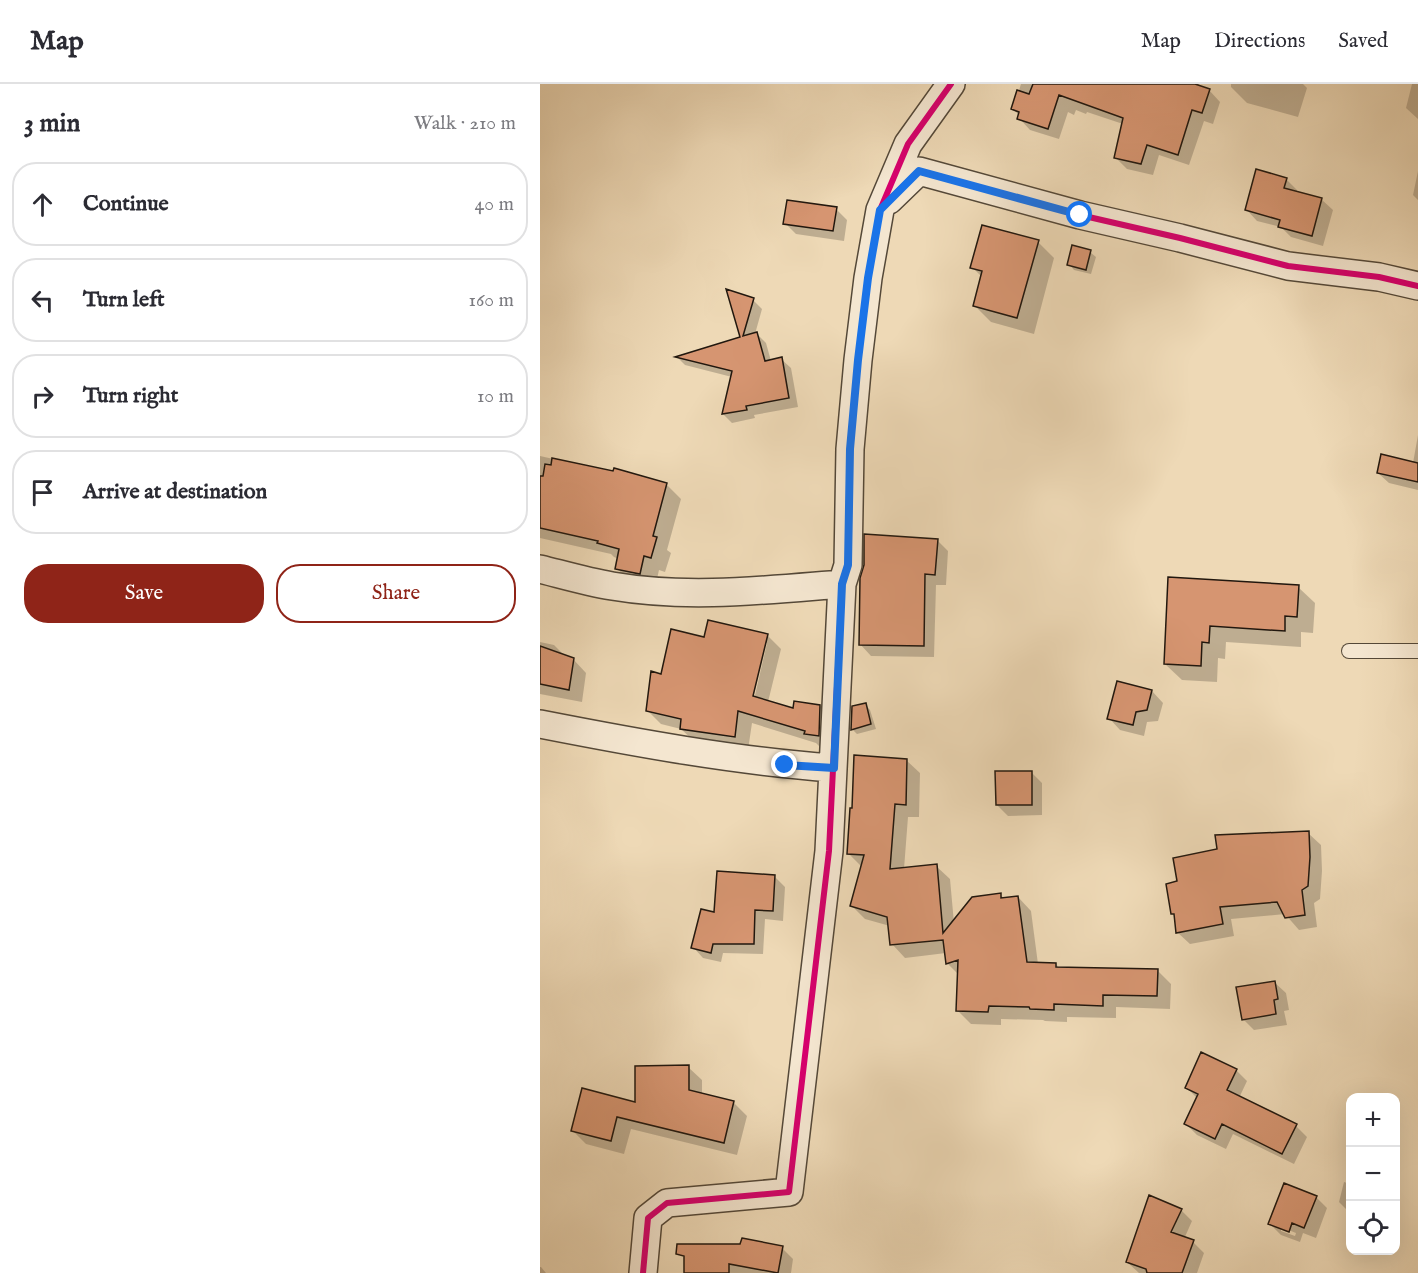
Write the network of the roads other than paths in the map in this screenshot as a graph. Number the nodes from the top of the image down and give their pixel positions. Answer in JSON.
{"nodes":[{"id":1,"x":951,"y":84,"type":"edge"},
{"id":2,"x":908,"y":144,"type":"junction"},
{"id":3,"x":919,"y":171,"type":"junction"},
{"id":4,"x":880,"y":210,"type":"junction"},
{"id":5,"x":1418,"y":286,"type":"edge"},
{"id":6,"x":540,"y":569,"type":"edge"},
{"id":7,"x":842,"y":584,"type":"junction"},
{"id":8,"x":1349,"y":651,"type":"dead end"},
{"id":9,"x":1418,"y":651,"type":"edge"},
{"id":10,"x":540,"y":724,"type":"edge"},
{"id":11,"x":834,"y":768,"type":"junction"},
{"id":12,"x":643,"y":1273,"type":"edge"}],
"edges":[{"from":1,"to":2,"type":"street"},
{"from":2,"to":3,"type":"street"},
{"from":2,"to":4,"type":"street"},
{"from":3,"to":4,"type":"street"},
{"from":3,"to":5,"type":"street"},
{"from":4,"to":7,"type":"street"},
{"from":6,"to":7,"type":"street"},
{"from":7,"to":11,"type":"street"},
{"from":8,"to":9,"type":"lane"},
{"from":10,"to":11,"type":"street"},
{"from":11,"to":12,"type":"street"}]}
